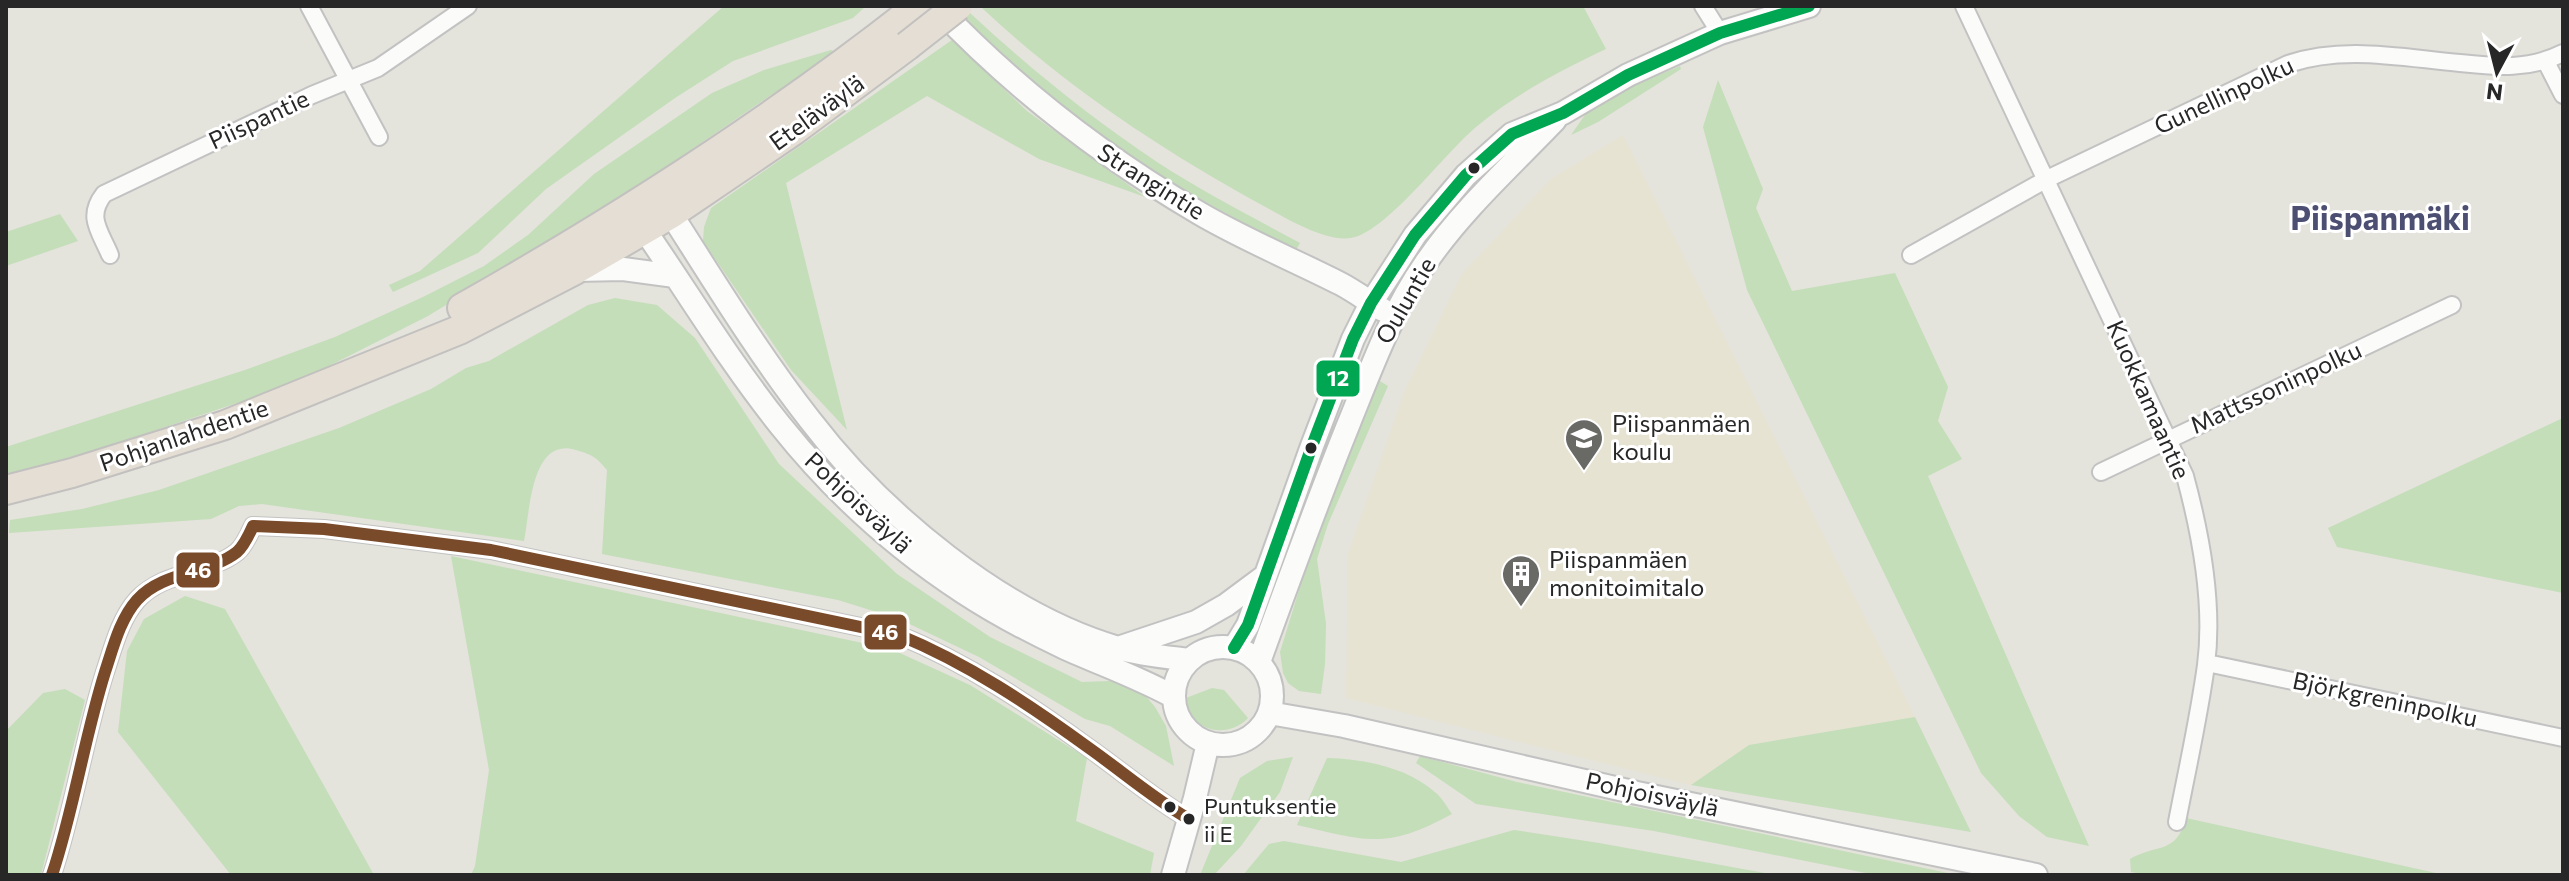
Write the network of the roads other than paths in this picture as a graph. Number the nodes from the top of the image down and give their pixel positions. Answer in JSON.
{"nodes":[{"id":1,"x":309,"y":6,"type":"edge"},
{"id":2,"x":468,"y":6,"type":"edge"},
{"id":3,"x":918,"y":6,"type":"edge"},
{"id":4,"x":936,"y":6,"type":"edge"},
{"id":5,"x":958,"y":6,"type":"edge"},
{"id":6,"x":1703,"y":6,"type":"edge"},
{"id":7,"x":1809,"y":6,"type":"edge"},
{"id":8,"x":1964,"y":6,"type":"edge"},
{"id":9,"x":1720,"y":33,"type":"junction"},
{"id":10,"x":899,"y":36,"type":"junction"},
{"id":11,"x":2563,"y":53,"type":"edge"},
{"id":12,"x":2546,"y":62,"type":"junction"},
{"id":13,"x":349,"y":80,"type":"junction"},
{"id":14,"x":2563,"y":95,"type":"edge"},
{"id":15,"x":1563,"y":113,"type":"junction"},
{"id":16,"x":379,"y":137,"type":"dead end"},
{"id":17,"x":2047,"y":179,"type":"junction"},
{"id":18,"x":664,"y":203,"type":"junction"},
{"id":19,"x":637,"y":219,"type":"junction"},
{"id":20,"x":110,"y":255,"type":"dead end"},
{"id":21,"x":1911,"y":255,"type":"dead end"},
{"id":22,"x":575,"y":270,"type":"junction"},
{"id":23,"x":675,"y":276,"type":"junction"},
{"id":24,"x":1371,"y":303,"type":"junction"},
{"id":25,"x":2452,"y":305,"type":"dead end"},
{"id":26,"x":1394,"y":316,"type":"junction"},
{"id":27,"x":359,"y":370,"type":"junction"},
{"id":28,"x":2167,"y":440,"type":"junction"},
{"id":29,"x":2101,"y":472,"type":"dead end"},
{"id":30,"x":6,"y":490,"type":"edge"},
{"id":31,"x":1265,"y":576,"type":"junction"},
{"id":32,"x":1118,"y":648,"type":"junction"},
{"id":33,"x":1234,"y":648,"type":"junction"},
{"id":34,"x":1190,"y":660,"type":"junction"},
{"id":35,"x":1259,"y":662,"type":"junction"},
{"id":36,"x":2207,"y":663,"type":"junction"},
{"id":37,"x":1174,"y":697,"type":"junction"},
{"id":38,"x":1269,"y":713,"type":"junction"},
{"id":39,"x":2563,"y":738,"type":"edge"},
{"id":40,"x":1208,"y":743,"type":"junction"},
{"id":41,"x":1189,"y":819,"type":"junction"},
{"id":42,"x":2177,"y":822,"type":"dead end"},
{"id":43,"x":52,"y":875,"type":"edge"},
{"id":44,"x":1173,"y":875,"type":"edge"},
{"id":45,"x":2036,"y":875,"type":"edge"}],
"edges":[{"from":1,"to":13,"type":"street"},
{"from":2,"to":13,"type":"street","name":"Piispantie"},
{"from":3,"to":10,"type":"highway","name":"Eteläväylä"},
{"from":4,"to":24,"type":"main road","name":"Strangintie"},
{"from":5,"to":10,"type":"highway","name":"Eteläväylä","bridge":true},
{"from":6,"to":9,"type":"street"},
{"from":7,"to":9,"type":"main road","name":"Ouluntie"},
{"from":8,"to":17,"type":"street","name":"Kuokkamaantie"},
{"from":9,"to":15,"type":"main road","name":"Ouluntie"},
{"from":10,"to":18,"type":"highway","name":"Eteläväylä"},
{"from":11,"to":12,"type":"street","name":"Gunellinpolku"},
{"from":12,"to":14,"type":"street"},
{"from":12,"to":17,"type":"street","name":"Gunellinpolku"},
{"from":13,"to":16,"type":"street"},
{"from":13,"to":20,"type":"street","name":"Piispantie"},
{"from":15,"to":24,"type":"main road","name":"Ouluntie"},
{"from":15,"to":26,"type":"main road","name":"Ouluntie"},
{"from":17,"to":21,"type":"street","name":"Gunellinpolku"},
{"from":17,"to":28,"type":"street","name":"Kuokkamaantie"},
{"from":18,"to":19,"type":"highway","name":"Pohjanlahdentie"},
{"from":18,"to":32,"type":"main road","name":"Pohjoisväylä"},
{"from":19,"to":22,"type":"highway","name":"Pohjanlahdentie"},
{"from":19,"to":23,"type":"main road","name":"Pohjoisväylä"},
{"from":19,"to":27,"type":"highway","name":"Pohjanlahdentie"},
{"from":22,"to":23,"type":"main road"},
{"from":22,"to":27,"type":"highway","name":"Pohjanlahdentie"},
{"from":23,"to":37,"type":"main road","name":"Pohjoisväylä"},
{"from":24,"to":26,"type":"main road","name":"Strangintie"},
{"from":24,"to":31,"type":"main road","name":"Ouluntie"},
{"from":25,"to":28,"type":"street","name":"Mattssoninpolku"},
{"from":26,"to":35,"type":"main road","name":"Ouluntie"},
{"from":27,"to":30,"type":"highway","name":"Pohjanlahdentie"},
{"from":28,"to":29,"type":"street","name":"Mattssoninpolku"},
{"from":28,"to":36,"type":"street","name":"Kuokkamaantie"},
{"from":31,"to":32,"type":"main road"},
{"from":31,"to":33,"type":"main road","name":"Ouluntie"},
{"from":32,"to":34,"type":"main road","name":"Pohjoisväylä"},
{"from":33,"to":34,"type":"main road"},
{"from":33,"to":35,"type":"main road"},
{"from":34,"to":37,"type":"main road"},
{"from":35,"to":38,"type":"main road"},
{"from":36,"to":39,"type":"street","name":"Björkgreninpolku"},
{"from":36,"to":42,"type":"street","name":"Kuokkamaantie"},
{"from":37,"to":40,"type":"main road"},
{"from":38,"to":40,"type":"main road"},
{"from":38,"to":45,"type":"main road","name":"Pohjoisväylä"},
{"from":40,"to":41,"type":"main road"},
{"from":41,"to":43,"type":"street"},
{"from":41,"to":44,"type":"main road"}]}
